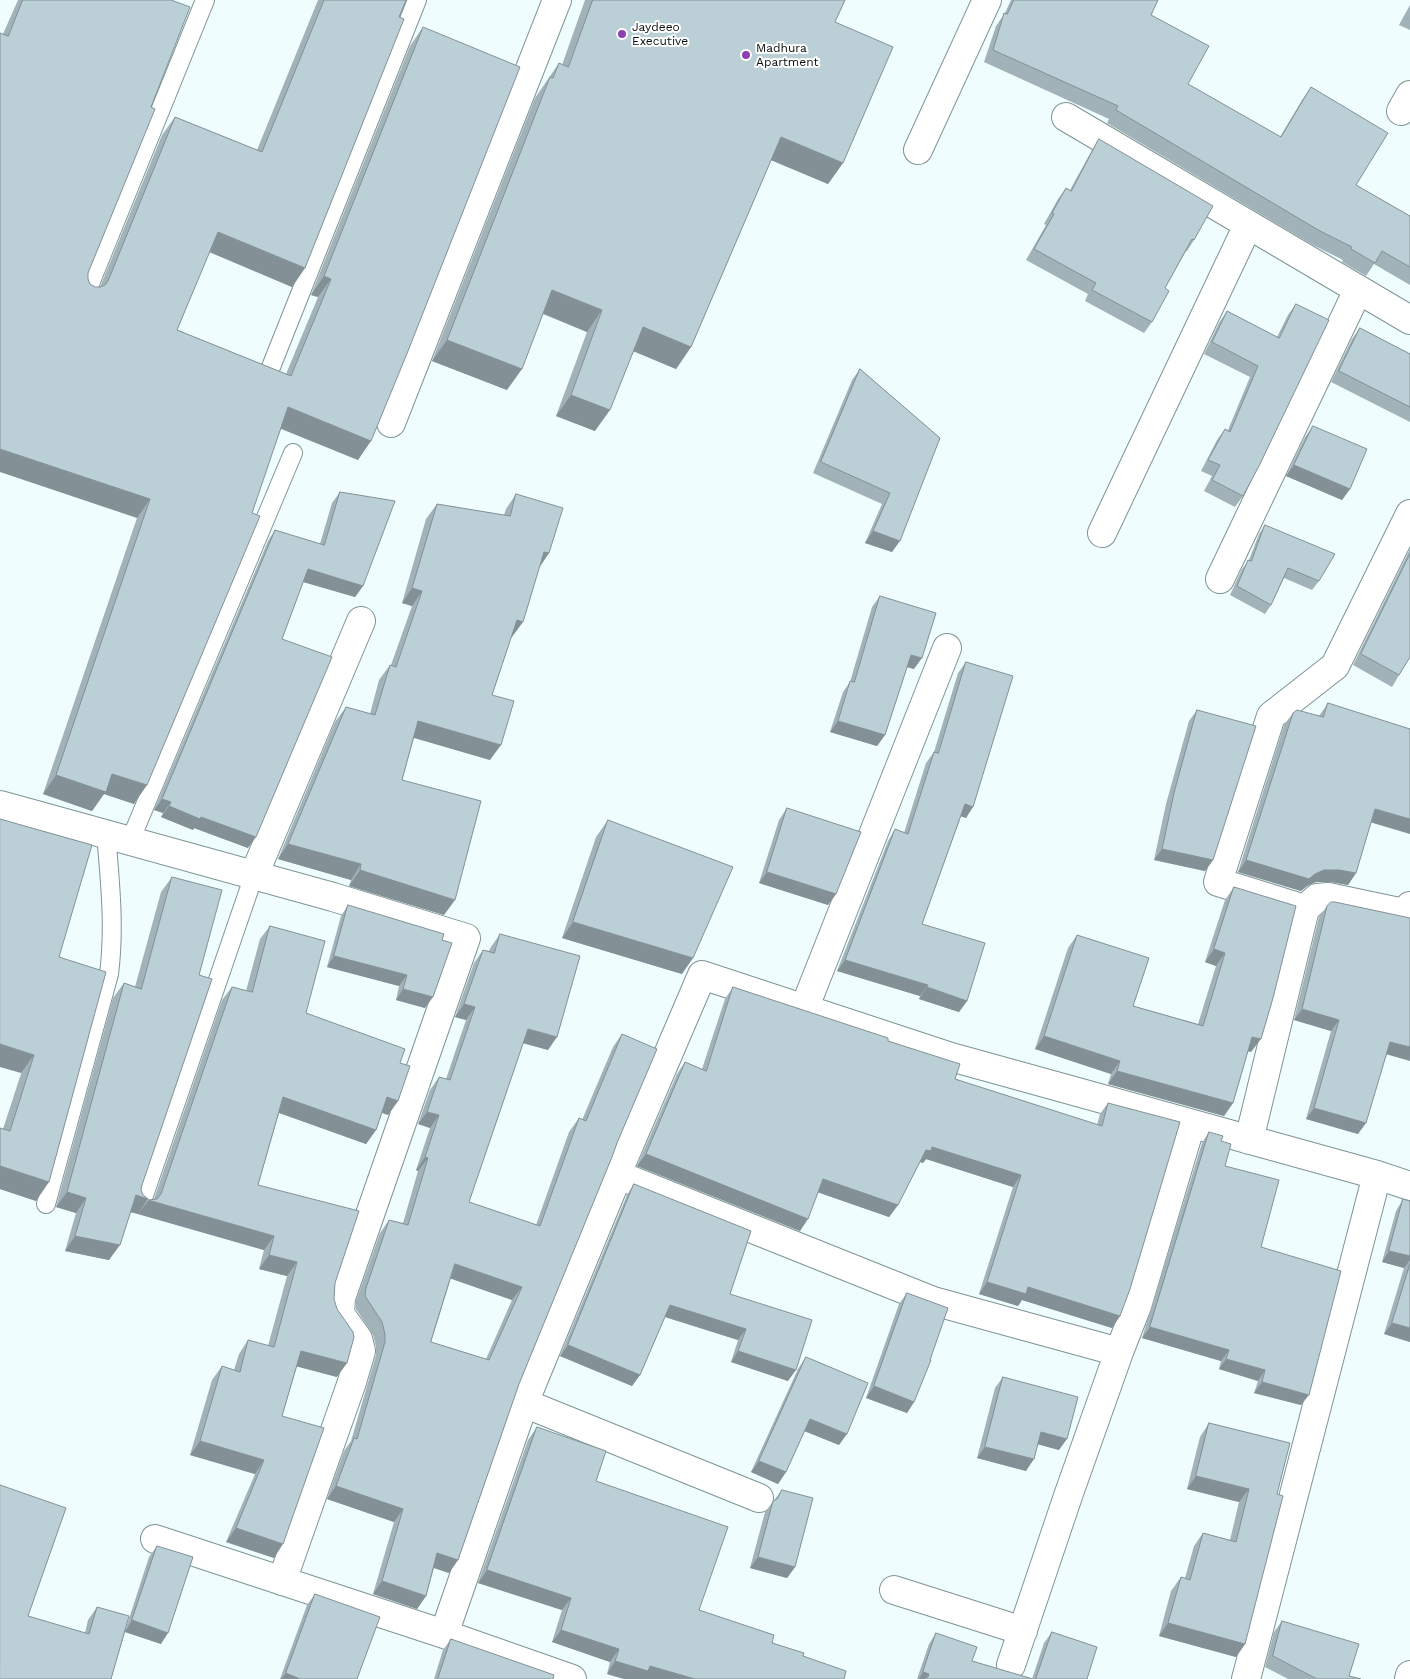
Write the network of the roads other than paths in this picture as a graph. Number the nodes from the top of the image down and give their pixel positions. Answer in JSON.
{"nodes":[{"id":1,"x":205,"y":0,"type":"edge"},
{"id":2,"x":417,"y":0,"type":"edge"},
{"id":3,"x":557,"y":0,"type":"edge"},
{"id":4,"x":987,"y":0,"type":"edge"},
{"id":5,"x":1066,"y":117,"type":"dead end"},
{"id":6,"x":918,"y":150,"type":"dead end"},
{"id":7,"x":1248,"y":225,"type":"junction"},
{"id":8,"x":1358,"y":290,"type":"junction"},
{"id":9,"x":85,"y":296,"type":"edge"},
{"id":10,"x":1410,"y":320,"type":"edge"},
{"id":11,"x":268,"y":372,"type":"edge"},
{"id":12,"x":391,"y":423,"type":"edge"},
{"id":13,"x":293,"y":454,"type":"dead end"},
{"id":14,"x":1410,"y":514,"type":"edge"},
{"id":15,"x":1102,"y":533,"type":"dead end"},
{"id":16,"x":1220,"y":579,"type":"dead end"},
{"id":17,"x":361,"y":621,"type":"dead end"},
{"id":18,"x":947,"y":648,"type":"dead end"},
{"id":19,"x":0,"y":805,"type":"edge"},
{"id":20,"x":118,"y":838,"type":"junction"},
{"id":21,"x":254,"y":875,"type":"junction"},
{"id":22,"x":1410,"y":906,"type":"edge"},
{"id":23,"x":1305,"y":909,"type":"junction"},
{"id":24,"x":804,"y":1008,"type":"junction"},
{"id":25,"x":1191,"y":1124,"type":"junction"},
{"id":26,"x":1249,"y":1140,"type":"junction"},
{"id":27,"x":618,"y":1175,"type":"junction"},
{"id":28,"x":1377,"y":1175,"type":"junction"},
{"id":29,"x":1410,"y":1186,"type":"edge"},
{"id":30,"x":46,"y":1204,"type":"edge"},
{"id":31,"x":141,"y":1204,"type":"edge"},
{"id":32,"x":1119,"y":1352,"type":"junction"},
{"id":33,"x":524,"y":1403,"type":"junction"},
{"id":34,"x":759,"y":1498,"type":"dead end"},
{"id":35,"x":155,"y":1540,"type":"dead end"},
{"id":36,"x":282,"y":1581,"type":"junction"},
{"id":37,"x":894,"y":1590,"type":"dead end"},
{"id":38,"x":1023,"y":1631,"type":"junction"},
{"id":39,"x":444,"y":1634,"type":"junction"},
{"id":40,"x":1011,"y":1665,"type":"dead end"},
{"id":41,"x":1410,"y":1675,"type":"edge"},
{"id":42,"x":572,"y":1679,"type":"edge"},
{"id":43,"x":1246,"y":1679,"type":"edge"},
{"id":44,"x":1409,"y":1679,"type":"edge"}],
"edges":[{"from":1,"to":9,"type":"lane"},
{"from":2,"to":11,"type":"lane"},
{"from":3,"to":12,"type":"street"},
{"from":4,"to":6,"type":"street"},
{"from":5,"to":7,"type":"street"},
{"from":7,"to":8,"type":"street"},
{"from":7,"to":15,"type":"street"},
{"from":8,"to":10,"type":"street"},
{"from":8,"to":16,"type":"street"},
{"from":13,"to":20,"type":"lane"},
{"from":14,"to":23,"type":"street"},
{"from":17,"to":21,"type":"street"},
{"from":18,"to":24,"type":"street"},
{"from":19,"to":20,"type":"street"},
{"from":20,"to":21,"type":"street"},
{"from":20,"to":30,"type":"lane"},
{"from":21,"to":31,"type":"lane"},
{"from":21,"to":36,"type":"street"},
{"from":22,"to":23,"type":"street"},
{"from":23,"to":26,"type":"street"},
{"from":24,"to":25,"type":"street"},
{"from":24,"to":27,"type":"street"},
{"from":25,"to":26,"type":"street"},
{"from":25,"to":32,"type":"street"},
{"from":26,"to":28,"type":"street"},
{"from":27,"to":32,"type":"street"},
{"from":27,"to":33,"type":"street"},
{"from":28,"to":29,"type":"street"},
{"from":28,"to":43,"type":"street"},
{"from":32,"to":38,"type":"street"},
{"from":33,"to":34,"type":"street"},
{"from":33,"to":39,"type":"street"},
{"from":35,"to":36,"type":"street"},
{"from":36,"to":39,"type":"street"},
{"from":37,"to":38,"type":"street"},
{"from":38,"to":40,"type":"street"},
{"from":39,"to":42,"type":"street"},
{"from":41,"to":44,"type":"street"}]}
